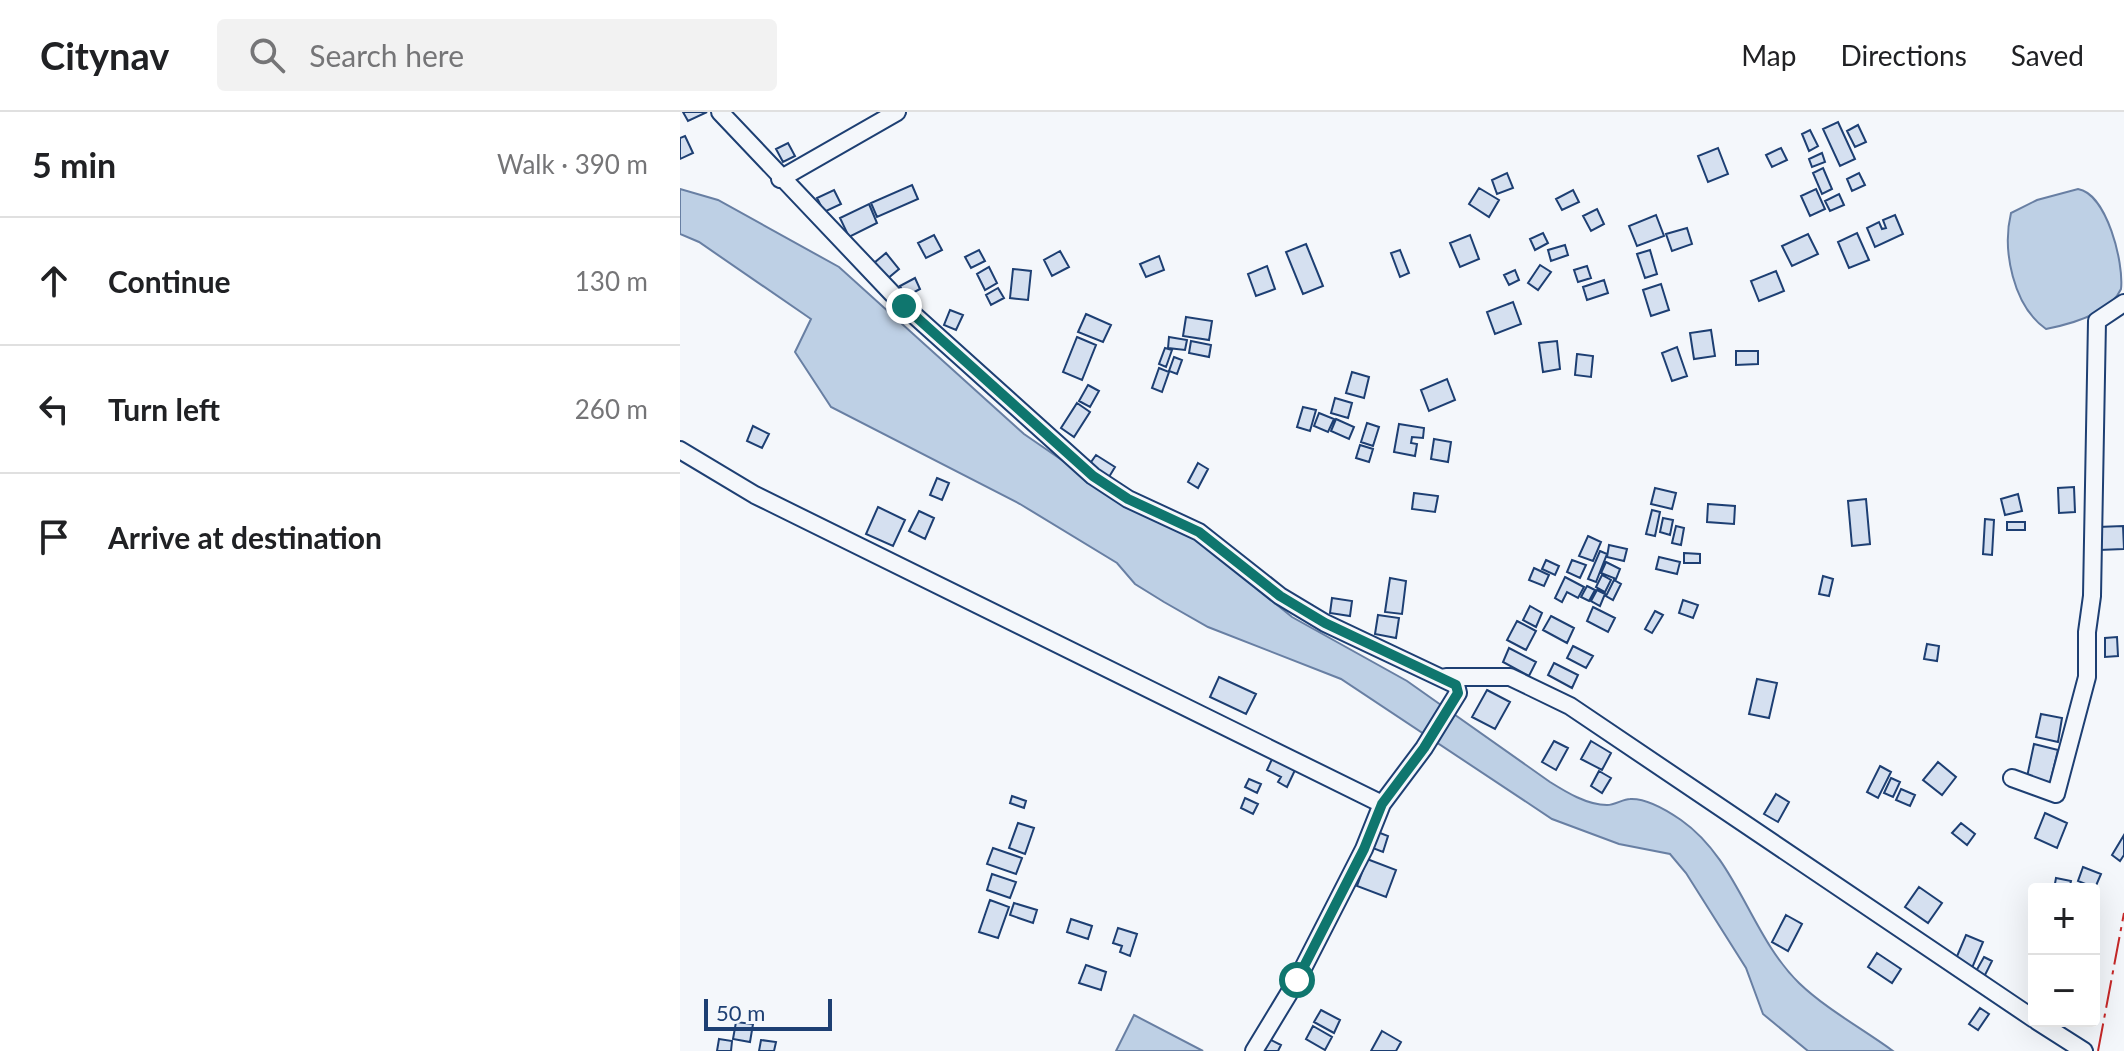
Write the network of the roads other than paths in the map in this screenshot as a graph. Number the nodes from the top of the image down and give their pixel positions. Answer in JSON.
{"nodes":[{"id":1,"x":720,"y":112,"type":"edge"},
{"id":2,"x":897,"y":112,"type":"edge"},
{"id":3,"x":780,"y":179,"type":"junction"},
{"id":4,"x":2124,"y":303,"type":"edge"},
{"id":5,"x":680,"y":450,"type":"edge"},
{"id":6,"x":1446,"y":677,"type":"junction"},
{"id":7,"x":2012,"y":778,"type":"dead end"},
{"id":8,"x":1382,"y":804,"type":"junction"},
{"id":9,"x":2028,"y":1015,"type":"edge"},
{"id":10,"x":2047,"y":1027,"type":"edge"},
{"id":11,"x":1254,"y":1051,"type":"edge"},
{"id":12,"x":2084,"y":1051,"type":"edge"}],
"edges":[{"from":1,"to":3,"type":"street"},
{"from":2,"to":3,"type":"street"},
{"from":3,"to":6,"type":"street"},
{"from":4,"to":7,"type":"street"},
{"from":5,"to":8,"type":"street"},
{"from":6,"to":8,"type":"street"},
{"from":6,"to":9,"type":"street"},
{"from":8,"to":11,"type":"street"},
{"from":10,"to":12,"type":"street"}]}
